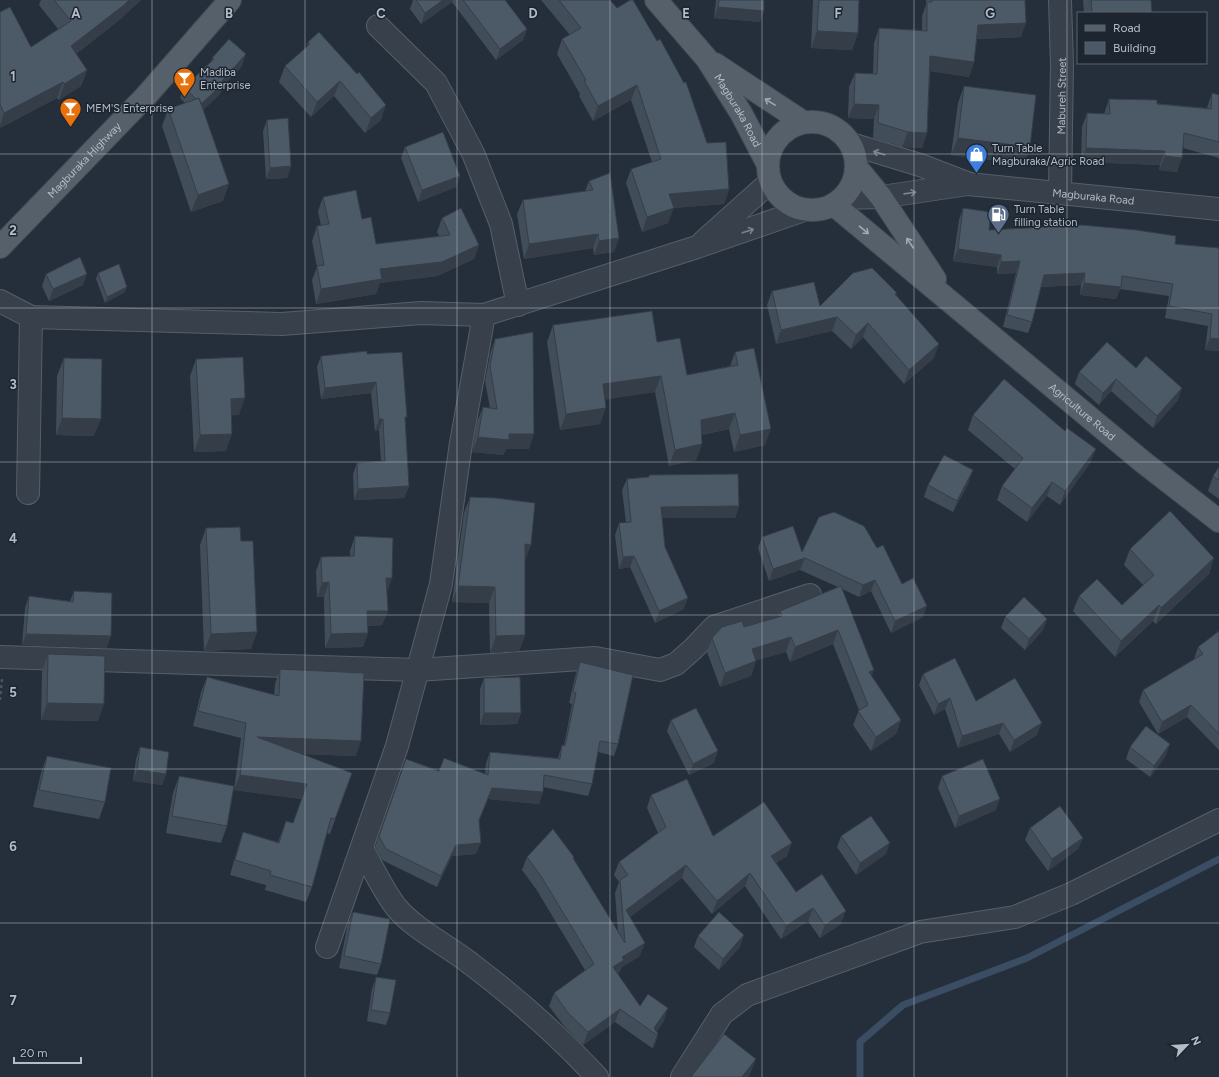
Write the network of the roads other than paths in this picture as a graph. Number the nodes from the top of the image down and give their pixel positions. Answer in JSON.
{"nodes":[{"id":1,"x":230,"y":0,"type":"edge"},
{"id":2,"x":656,"y":0,"type":"edge"},
{"id":3,"x":1060,"y":0,"type":"edge"},
{"id":4,"x":378,"y":26,"type":"dead end"},
{"id":5,"x":708,"y":59,"type":"junction"},
{"id":6,"x":803,"y":122,"type":"junction"},
{"id":7,"x":850,"y":144,"type":"junction"},
{"id":8,"x":857,"y":168,"type":"junction"},
{"id":9,"x":769,"y":172,"type":"junction"},
{"id":10,"x":968,"y":184,"type":"junction"},
{"id":11,"x":1060,"y":192,"type":"junction"},
{"id":12,"x":881,"y":197,"type":"junction"},
{"id":13,"x":839,"y":202,"type":"junction"},
{"id":14,"x":1219,"y":209,"type":"edge"},
{"id":15,"x":804,"y":210,"type":"junction"},
{"id":16,"x":0,"y":247,"type":"edge"},
{"id":17,"x":697,"y":247,"type":"junction"},
{"id":18,"x":948,"y":298,"type":"junction"},
{"id":19,"x":0,"y":301,"type":"edge"},
{"id":20,"x":518,"y":305,"type":"junction"},
{"id":21,"x":484,"y":314,"type":"junction"},
{"id":22,"x":32,"y":316,"type":"junction"},
{"id":23,"x":28,"y":493,"type":"dead end"},
{"id":24,"x":1219,"y":521,"type":"edge"},
{"id":25,"x":810,"y":595,"type":"dead end"},
{"id":26,"x":0,"y":657,"type":"edge"},
{"id":27,"x":418,"y":670,"type":"junction"},
{"id":28,"x":1219,"y":820,"type":"edge"},
{"id":29,"x":362,"y":849,"type":"junction"},
{"id":30,"x":327,"y":947,"type":"dead end"},
{"id":31,"x":597,"y":1077,"type":"edge"},
{"id":32,"x":682,"y":1077,"type":"edge"}],
"edges":[{"from":1,"to":16,"type":"main road","name":"Magburaka Highway"},
{"from":2,"to":5,"type":"main road","name":"Magburaka Road"},
{"from":3,"to":11,"type":"street","name":"Mabureh Street"},
{"from":4,"to":20,"type":"street"},
{"from":6,"to":5,"type":"main road","name":"Magburaka Road","one_way":true},
{"from":5,"to":9,"type":"main road","name":"Magburaka Road"},
{"from":6,"to":7,"type":"main road"},
{"from":6,"to":9,"type":"main road"},
{"from":7,"to":8,"type":"main road"},
{"from":10,"to":7,"type":"street","name":"Magburaka Road","one_way":true},
{"from":8,"to":12,"type":"main road","name":"Agriculture Road"},
{"from":8,"to":13,"type":"main road"},
{"from":9,"to":15,"type":"main road"},
{"from":9,"to":17,"type":"street"},
{"from":10,"to":11,"type":"street","name":"Magburaka Road"},
{"from":12,"to":10,"type":"street","name":"Magburaka Road","one_way":true},
{"from":11,"to":14,"type":"street","name":"Magburaka Road"},
{"from":12,"to":13,"type":"street","name":"Magburaka Road"},
{"from":18,"to":12,"type":"main road","name":"Agriculture Road","one_way":true},
{"from":13,"to":15,"type":"main road"},
{"from":13,"to":18,"type":"main road","name":"Agriculture Road","one_way":true},
{"from":17,"to":15,"type":"street","one_way":true},
{"from":17,"to":20,"type":"street"},
{"from":18,"to":24,"type":"main road","name":"Agriculture Road"},
{"from":19,"to":22,"type":"street"},
{"from":20,"to":21,"type":"street"},
{"from":21,"to":22,"type":"street"},
{"from":21,"to":27,"type":"street"},
{"from":22,"to":23,"type":"street"},
{"from":25,"to":27,"type":"street"},
{"from":26,"to":27,"type":"street"},
{"from":27,"to":29,"type":"street"},
{"from":28,"to":32,"type":"street"},
{"from":29,"to":30,"type":"street"},
{"from":29,"to":31,"type":"street"}]}
